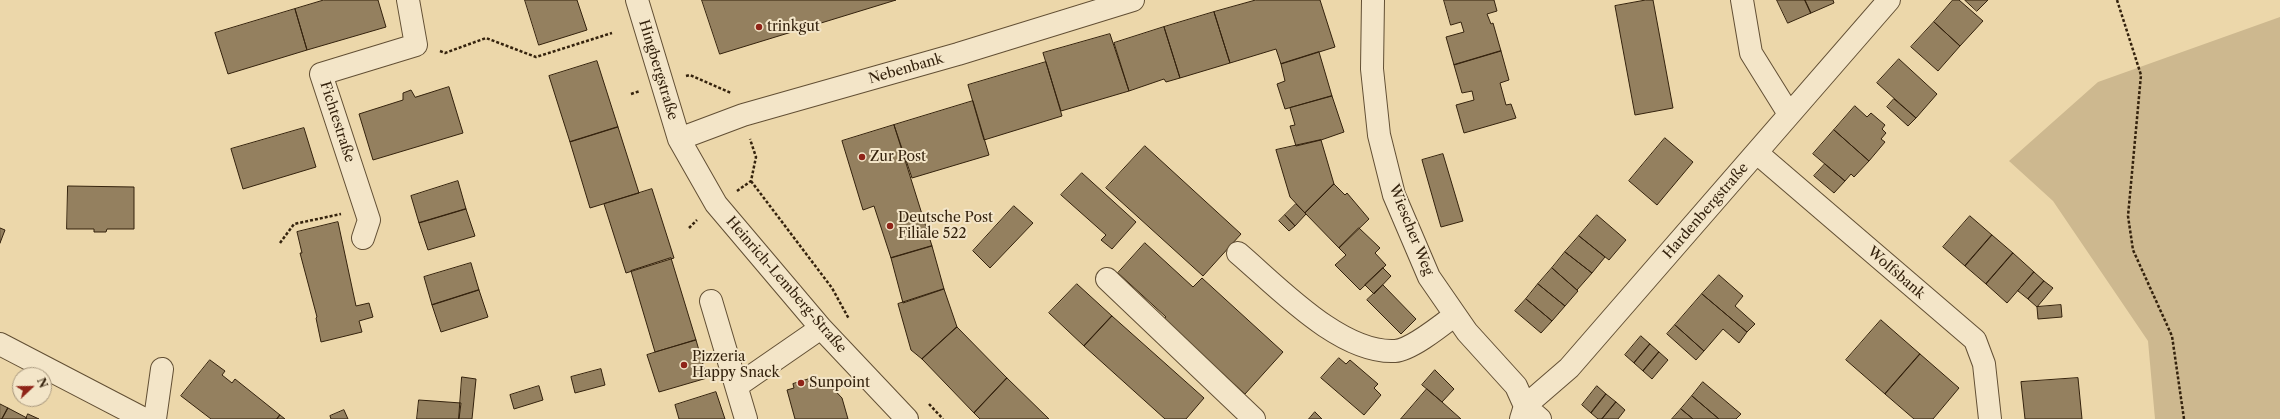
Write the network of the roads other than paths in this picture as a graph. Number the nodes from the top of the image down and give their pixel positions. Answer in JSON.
{"nodes":[{"id":1,"x":408,"y":0,"type":"edge"},
{"id":2,"x":637,"y":0,"type":"edge"},
{"id":3,"x":1133,"y":0,"type":"edge"},
{"id":4,"x":1373,"y":0,"type":"edge"},
{"id":5,"x":1742,"y":0,"type":"edge"},
{"id":6,"x":1890,"y":0,"type":"edge"},
{"id":7,"x":1789,"y":114,"type":"junction"},
{"id":8,"x":679,"y":139,"type":"junction"},
{"id":9,"x":1757,"y":152,"type":"junction"},
{"id":10,"x":366,"y":229,"type":"road end"},
{"id":11,"x":1238,"y":253,"type":"dead end"},
{"id":12,"x":1107,"y":278,"type":"dead end"},
{"id":13,"x":712,"y":301,"type":"dead end"},
{"id":14,"x":1455,"y":315,"type":"junction"},
{"id":15,"x":821,"y":328,"type":"junction"},
{"id":16,"x":0,"y":344,"type":"edge"},
{"id":17,"x":162,"y":369,"type":"dead end"},
{"id":18,"x":737,"y":386,"type":"junction"},
{"id":19,"x":1529,"y":415,"type":"edge"},
{"id":20,"x":144,"y":419,"type":"edge"},
{"id":21,"x":155,"y":419,"type":"edge"},
{"id":22,"x":746,"y":419,"type":"edge"},
{"id":23,"x":907,"y":419,"type":"edge"},
{"id":24,"x":1254,"y":419,"type":"edge"},
{"id":25,"x":1990,"y":419,"type":"edge"}],
"edges":[{"from":1,"to":10,"type":"street","name":"Fichtestraße"},
{"from":2,"to":8,"type":"street","name":"Hingbergstraße"},
{"from":3,"to":8,"type":"street","name":"Nebenbank"},
{"from":4,"to":14,"type":"street","name":"Wiescher Weg"},
{"from":5,"to":7,"type":"street"},
{"from":6,"to":7,"type":"street","name":"Hardenbergstraße"},
{"from":7,"to":9,"type":"street","name":"Hardenbergstraße"},
{"from":8,"to":15,"type":"street","name":"Heinrich-Lemberg-Straße"},
{"from":9,"to":19,"type":"street","name":"Hardenbergstraße"},
{"from":9,"to":25,"type":"street","name":"Wolfsbank"},
{"from":11,"to":14,"type":"street"},
{"from":12,"to":24,"type":"street"},
{"from":13,"to":18,"type":"street"},
{"from":14,"to":19,"type":"street","name":"Wiescher Weg"},
{"from":15,"to":18,"type":"street"},
{"from":15,"to":23,"type":"street","name":"Heinrich-Lemberg-Straße"},
{"from":16,"to":20,"type":"street"},
{"from":17,"to":21,"type":"street"},
{"from":18,"to":22,"type":"street"}]}
